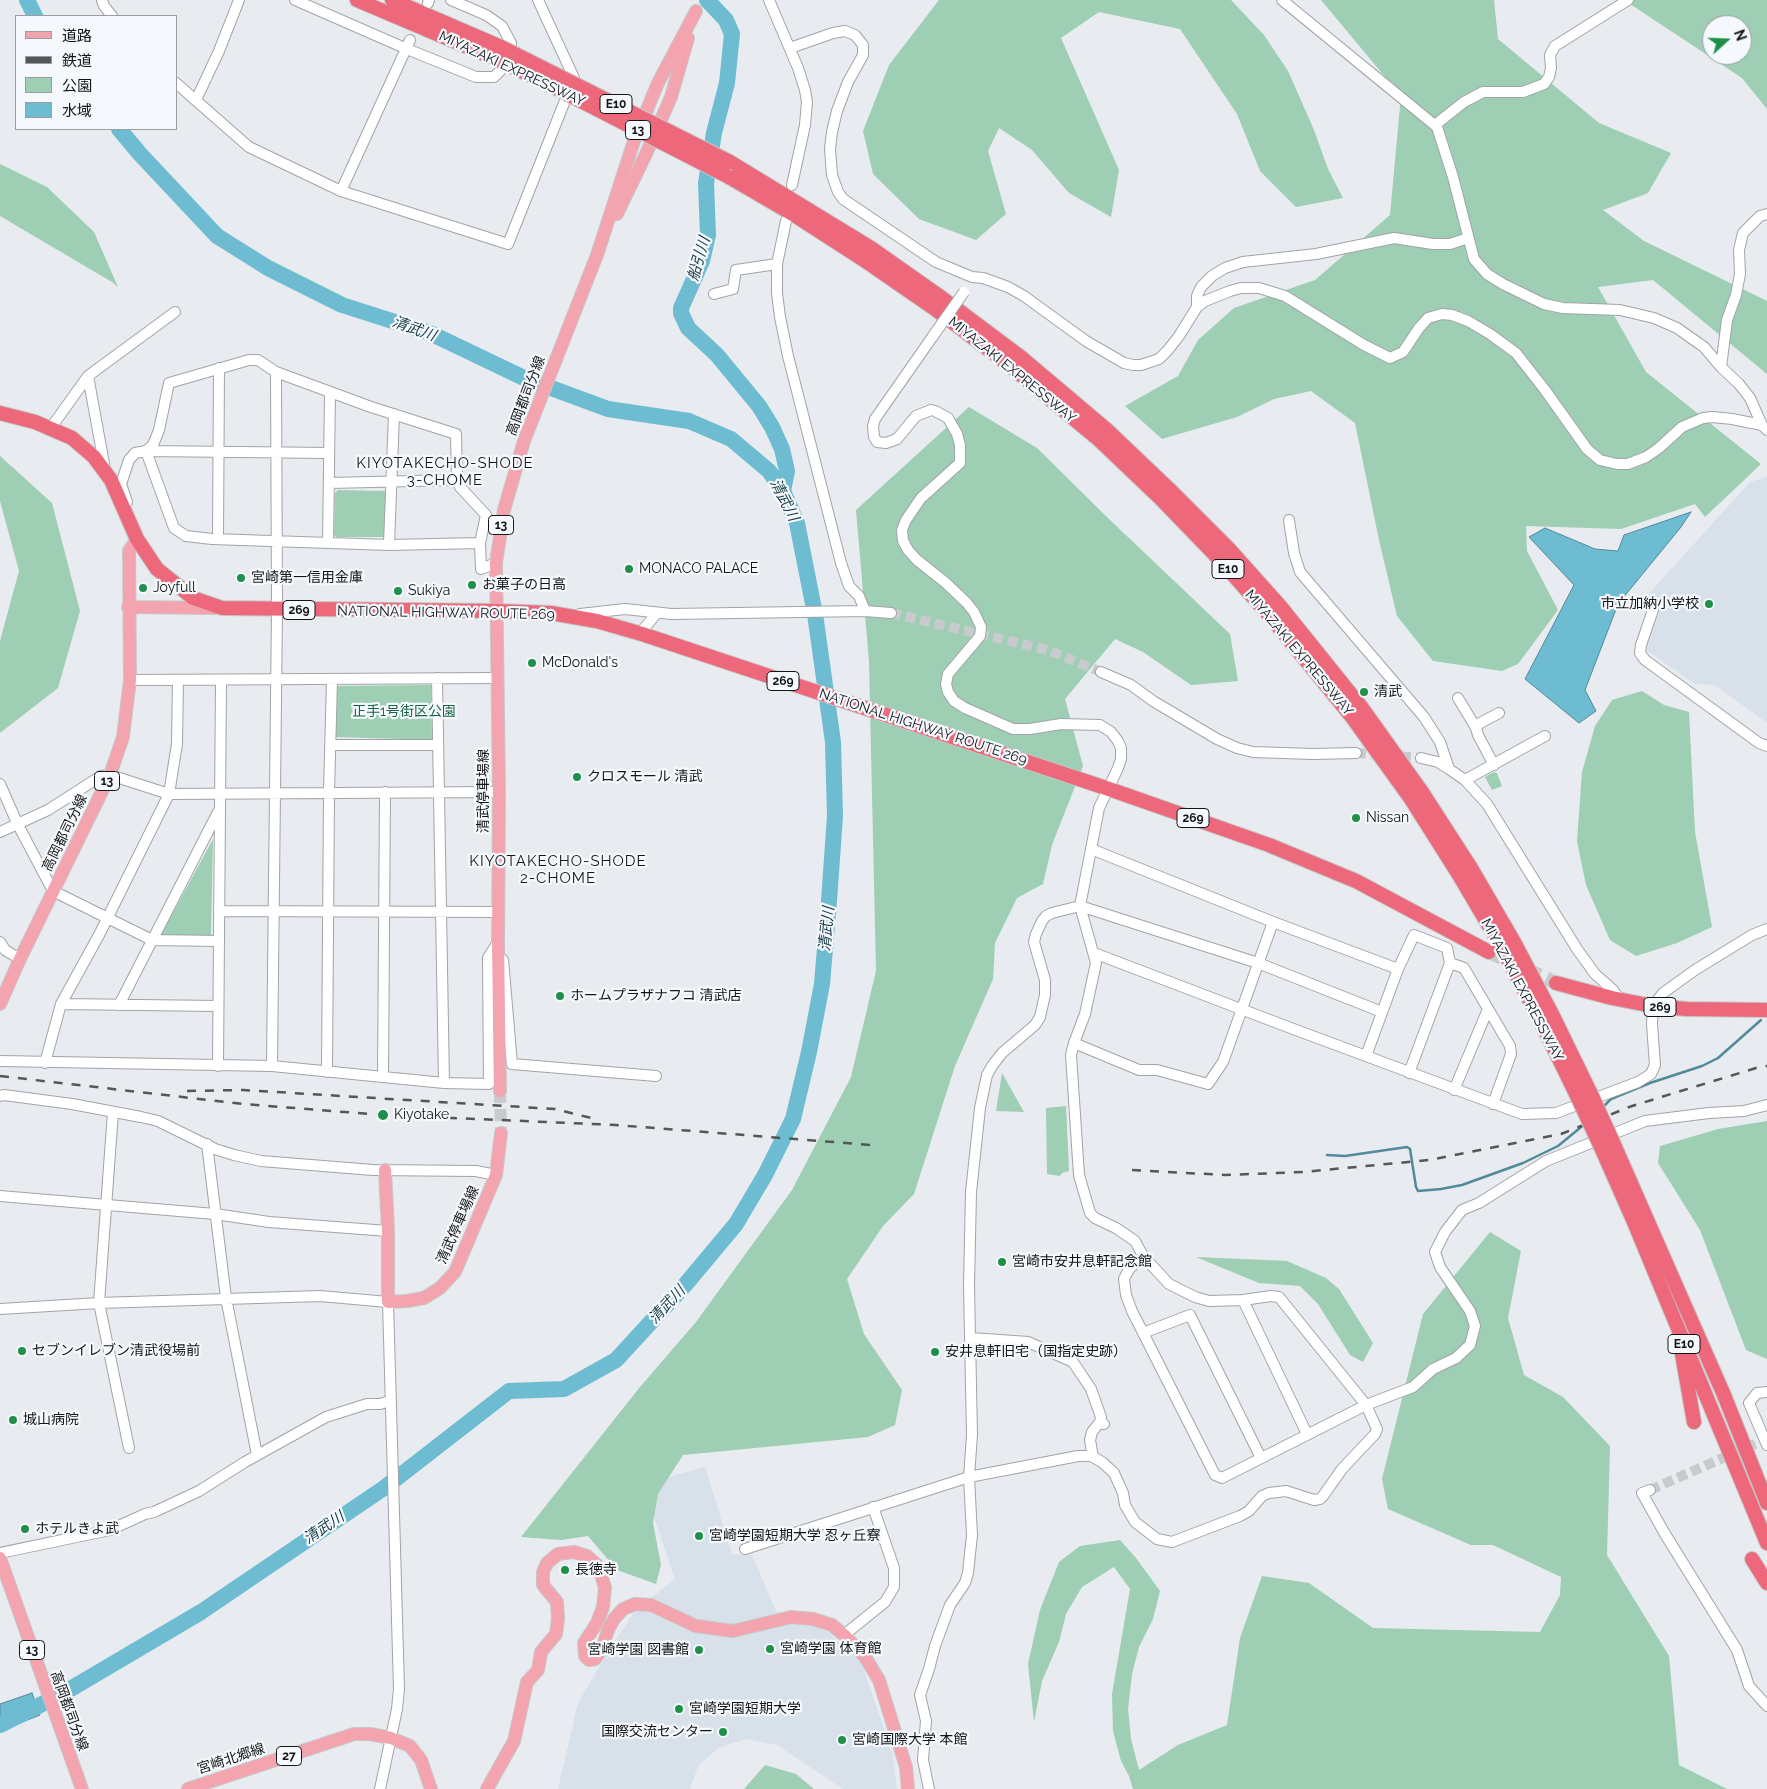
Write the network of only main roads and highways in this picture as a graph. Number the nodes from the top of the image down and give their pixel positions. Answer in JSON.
{"nodes":[{"id":1,"x":357,"y":0,"type":"edge"},
{"id":2,"x":392,"y":0,"type":"edge"},
{"id":3,"x":697,"y":6,"type":"edge"},
{"id":4,"x":499,"y":53,"type":"junction"},
{"id":5,"x":0,"y":413,"type":"edge"},
{"id":6,"x":138,"y":539,"type":"junction"},
{"id":7,"x":128,"y":607,"type":"junction"},
{"id":8,"x":222,"y":608,"type":"junction"},
{"id":9,"x":498,"y":612,"type":"junction"},
{"id":10,"x":1489,"y":952,"type":"tunnel mouth"},
{"id":11,"x":1556,"y":984,"type":"tunnel mouth"},
{"id":12,"x":0,"y":1004,"type":"edge"},
{"id":13,"x":1767,"y":1010,"type":"edge"},
{"id":14,"x":500,"y":1091,"type":"tunnel mouth"},
{"id":15,"x":1584,"y":1095,"type":"junction"},
{"id":16,"x":501,"y":1133,"type":"tunnel mouth"},
{"id":17,"x":1606,"y":1143,"type":"junction"},
{"id":18,"x":385,"y":1170,"type":"road end"},
{"id":19,"x":1678,"y":1328,"type":"junction"},
{"id":20,"x":1694,"y":1422,"type":"dead end"},
{"id":21,"x":1767,"y":1503,"type":"edge"},
{"id":22,"x":1767,"y":1543,"type":"edge"},
{"id":23,"x":1,"y":1558,"type":"edge"},
{"id":24,"x":1752,"y":1560,"type":"dead end"},
{"id":25,"x":1767,"y":1583,"type":"edge"},
{"id":26,"x":82,"y":1789,"type":"edge"},
{"id":27,"x":188,"y":1789,"type":"edge"},
{"id":28,"x":431,"y":1789,"type":"edge"},
{"id":29,"x":487,"y":1789,"type":"edge"},
{"id":30,"x":908,"y":1789,"type":"edge"}],
"edges":[{"from":1,"to":4,"type":"highway","name":"MIYAZAKI EXPRESSWAY","number":"E10"},
{"from":2,"to":4,"type":"highway","name":"MIYAZAKI EXPRESSWAY","number":"E10"},
{"from":3,"to":9,"type":"main road","name":"高岡都司分線","number":"13"},
{"from":4,"to":15,"type":"highway","name":"MIYAZAKI EXPRESSWAY","number":"E10","bridge":true},
{"from":4,"to":15,"type":"highway","name":"MIYAZAKI EXPRESSWAY","number":"E10","bridge":true},
{"from":5,"to":6,"type":"highway","name":"NATIONAL HIGHWAY ROUTE 269","number":"269"},
{"from":6,"to":7,"type":"main road","name":"高岡都司分線","number":"13"},
{"from":6,"to":8,"type":"highway","name":"NATIONAL HIGHWAY ROUTE 269","number":"269"},
{"from":7,"to":8,"type":"main road"},
{"from":7,"to":12,"type":"main road","name":"高岡都司分線","number":"13"},
{"from":8,"to":9,"type":"highway","name":"NATIONAL HIGHWAY ROUTE 269","number":"269"},
{"from":9,"to":10,"type":"highway","name":"NATIONAL HIGHWAY ROUTE 269","number":"269"},
{"from":9,"to":14,"type":"main road","name":"清武停車場線"},
{"from":11,"to":13,"type":"highway","number":"269"},
{"from":15,"to":17,"type":"highway","name":"MIYAZAKI EXPRESSWAY","number":"E10","bridge":true},
{"from":16,"to":18,"type":"main road","name":"清武停車場線"},
{"from":17,"to":19,"type":"highway","name":"MIYAZAKI EXPRESSWAY","number":"E10"},
{"from":17,"to":21,"type":"highway","name":"MIYAZAKI EXPRESSWAY","number":"E10"},
{"from":19,"to":20,"type":"highway"},
{"from":19,"to":22,"type":"highway","name":"MIYAZAKI EXPRESSWAY","number":"E10"},
{"from":23,"to":26,"type":"main road","name":"高岡都司分線","number":"13"},
{"from":24,"to":25,"type":"highway"},
{"from":27,"to":28,"type":"main road","name":"宮崎北郷線","number":"27"},
{"from":29,"to":30,"type":"main road"}]}
